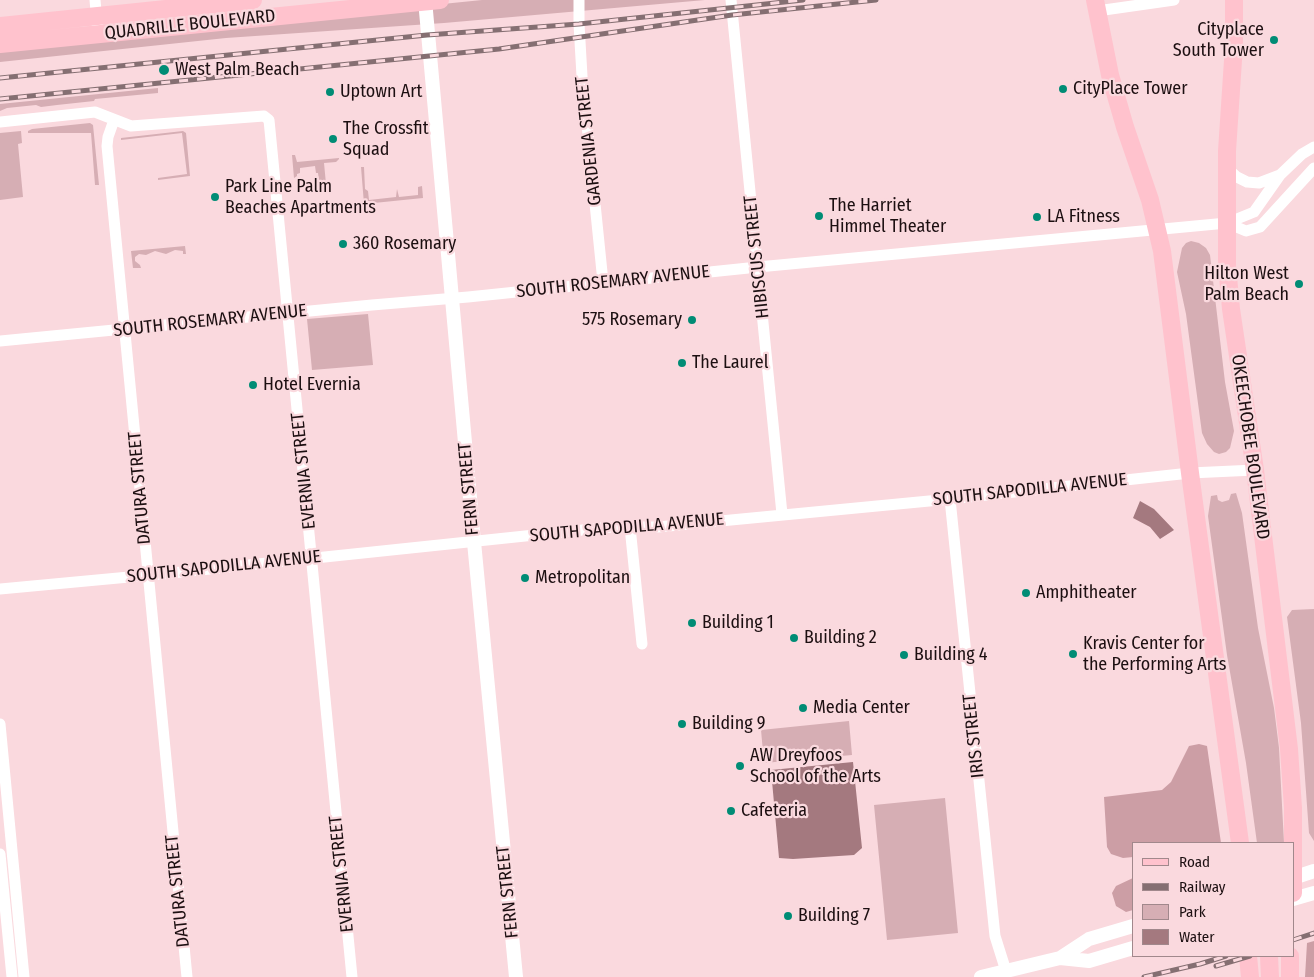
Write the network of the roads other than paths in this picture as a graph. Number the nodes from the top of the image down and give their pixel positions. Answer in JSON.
{"nodes":[{"id":1,"x":253,"y":0,"type":"edge"},
{"id":2,"x":579,"y":0,"type":"edge"},
{"id":3,"x":731,"y":0,"type":"edge"},
{"id":4,"x":1174,"y":0,"type":"edge"},
{"id":5,"x":1234,"y":0,"type":"edge"},
{"id":6,"x":430,"y":1,"type":"edge"},
{"id":7,"x":1096,"y":6,"type":"edge"},
{"id":8,"x":96,"y":8,"type":"edge"},
{"id":9,"x":260,"y":9,"type":"edge"},
{"id":10,"x":0,"y":26,"type":"edge"},
{"id":11,"x":98,"y":34,"type":"junction"},
{"id":12,"x":0,"y":44,"type":"edge"},
{"id":13,"x":114,"y":120,"type":"junction"},
{"id":14,"x":0,"y":122,"type":"edge"},
{"id":15,"x":1314,"y":147,"type":"edge"},
{"id":16,"x":1227,"y":168,"type":"junction"},
{"id":17,"x":1314,"y":168,"type":"edge"},
{"id":18,"x":1280,"y":176,"type":"junction"},
{"id":19,"x":1227,"y":223,"type":"junction"},
{"id":20,"x":1158,"y":229,"type":"junction"},
{"id":21,"x":758,"y":267,"type":"junction"},
{"id":22,"x":603,"y":282,"type":"junction"},
{"id":23,"x":452,"y":299,"type":"junction"},
{"id":24,"x":288,"y":313,"type":"junction"},
{"id":25,"x":126,"y":330,"type":"junction"},
{"id":26,"x":0,"y":342,"type":"edge"},
{"id":27,"x":1255,"y":470,"type":"junction"},
{"id":28,"x":1190,"y":473,"type":"junction"},
{"id":29,"x":950,"y":499,"type":"junction"},
{"id":30,"x":782,"y":514,"type":"junction"},
{"id":31,"x":630,"y":527,"type":"junction"},
{"id":32,"x":474,"y":542,"type":"junction"},
{"id":33,"x":312,"y":558,"type":"junction"},
{"id":34,"x":148,"y":574,"type":"junction"},
{"id":35,"x":0,"y":589,"type":"edge"},
{"id":36,"x":642,"y":644,"type":"dead end"},
{"id":37,"x":0,"y":724,"type":"edge"},
{"id":38,"x":1240,"y":842,"type":"edge"},
{"id":39,"x":1293,"y":842,"type":"edge"},
{"id":40,"x":0,"y":854,"type":"edge"},
{"id":41,"x":1314,"y":871,"type":"edge"},
{"id":42,"x":1294,"y":877,"type":"edge"},
{"id":43,"x":1314,"y":893,"type":"edge"},
{"id":44,"x":1294,"y":899,"type":"edge"},
{"id":45,"x":1132,"y":926,"type":"edge"},
{"id":46,"x":1132,"y":948,"type":"edge"},
{"id":47,"x":1248,"y":957,"type":"edge"},
{"id":48,"x":1269,"y":957,"type":"edge"},
{"id":49,"x":1290,"y":957,"type":"edge"},
{"id":50,"x":1060,"y":958,"type":"junction"},
{"id":51,"x":1006,"y":971,"type":"junction"},
{"id":52,"x":12,"y":977,"type":"edge"},
{"id":53,"x":24,"y":977,"type":"edge"},
{"id":54,"x":187,"y":977,"type":"edge"},
{"id":55,"x":352,"y":977,"type":"edge"},
{"id":56,"x":516,"y":977,"type":"edge"},
{"id":57,"x":981,"y":977,"type":"edge"},
{"id":58,"x":1250,"y":977,"type":"edge"},
{"id":59,"x":1270,"y":977,"type":"edge"},
{"id":60,"x":1290,"y":977,"type":"edge"}],
"edges":[{"from":1,"to":8,"type":"main road","name":"QUADRILLE BOULEVARD"},
{"from":2,"to":22,"type":"street","name":"GARDENIA STREET"},
{"from":3,"to":21,"type":"street","name":"HIBISCUS STREET"},
{"from":4,"to":7,"type":"street"},
{"from":5,"to":16,"type":"main road","name":"OKEECHOBEE BOULEVARD"},
{"from":6,"to":9,"type":"main road","name":"QUADRILLE BOULEVARD"},
{"from":6,"to":23,"type":"street","name":"FERN STREET"},
{"from":7,"to":20,"type":"main road"},
{"from":8,"to":10,"type":"main road","name":"QUADRILLE BOULEVARD"},
{"from":8,"to":11,"type":"street"},
{"from":9,"to":11,"type":"main road","name":"QUADRILLE BOULEVARD"},
{"from":11,"to":12,"type":"main road","name":"QUADRILLE BOULEVARD"},
{"from":13,"to":14,"type":"street"},
{"from":13,"to":24,"type":"street","name":"EVERNIA STREET"},
{"from":13,"to":25,"type":"street","name":"DATURA STREET"},
{"from":15,"to":18,"type":"street"},
{"from":16,"to":18,"type":"street"},
{"from":16,"to":19,"type":"main road","name":"OKEECHOBEE BOULEVARD"},
{"from":17,"to":19,"type":"street"},
{"from":18,"to":19,"type":"street"},
{"from":19,"to":20,"type":"street","name":"SOUTH ROSEMARY AVENUE"},
{"from":19,"to":27,"type":"main road","name":"OKEECHOBEE BOULEVARD"},
{"from":20,"to":21,"type":"street","name":"SOUTH ROSEMARY AVENUE"},
{"from":20,"to":28,"type":"main road"},
{"from":21,"to":22,"type":"street","name":"SOUTH ROSEMARY AVENUE"},
{"from":21,"to":30,"type":"street","name":"HIBISCUS STREET"},
{"from":22,"to":23,"type":"street","name":"SOUTH ROSEMARY AVENUE"},
{"from":23,"to":24,"type":"street","name":"SOUTH ROSEMARY AVENUE"},
{"from":23,"to":32,"type":"street","name":"FERN STREET"},
{"from":24,"to":25,"type":"street","name":"SOUTH ROSEMARY AVENUE"},
{"from":24,"to":33,"type":"street","name":"EVERNIA STREET"},
{"from":25,"to":26,"type":"street","name":"SOUTH ROSEMARY AVENUE"},
{"from":25,"to":34,"type":"street","name":"DATURA STREET"},
{"from":27,"to":28,"type":"street","name":"SOUTH SAPODILLA AVENUE"},
{"from":27,"to":39,"type":"main road","name":"OKEECHOBEE BOULEVARD"},
{"from":28,"to":29,"type":"street","name":"SOUTH SAPODILLA AVENUE"},
{"from":28,"to":38,"type":"main road"},
{"from":29,"to":30,"type":"street","name":"SOUTH SAPODILLA AVENUE"},
{"from":29,"to":51,"type":"street","name":"IRIS STREET"},
{"from":30,"to":31,"type":"street","name":"SOUTH SAPODILLA AVENUE"},
{"from":31,"to":32,"type":"street","name":"SOUTH SAPODILLA AVENUE"},
{"from":31,"to":36,"type":"street"},
{"from":32,"to":33,"type":"street","name":"SOUTH SAPODILLA AVENUE"},
{"from":32,"to":56,"type":"street","name":"FERN STREET"},
{"from":33,"to":34,"type":"street","name":"SOUTH SAPODILLA AVENUE"},
{"from":33,"to":55,"type":"street","name":"EVERNIA STREET"},
{"from":34,"to":35,"type":"street","name":"SOUTH SAPODILLA AVENUE"},
{"from":34,"to":54,"type":"street","name":"DATURA STREET"},
{"from":37,"to":53,"type":"street"},
{"from":40,"to":52,"type":"street"},
{"from":41,"to":42,"type":"street"},
{"from":43,"to":44,"type":"street"},
{"from":45,"to":50,"type":"street"},
{"from":46,"to":50,"type":"street"},
{"from":47,"to":58,"type":"main road"},
{"from":48,"to":59,"type":"main road"},
{"from":49,"to":60,"type":"main road"},
{"from":50,"to":51,"type":"street"},
{"from":51,"to":57,"type":"street"}]}
